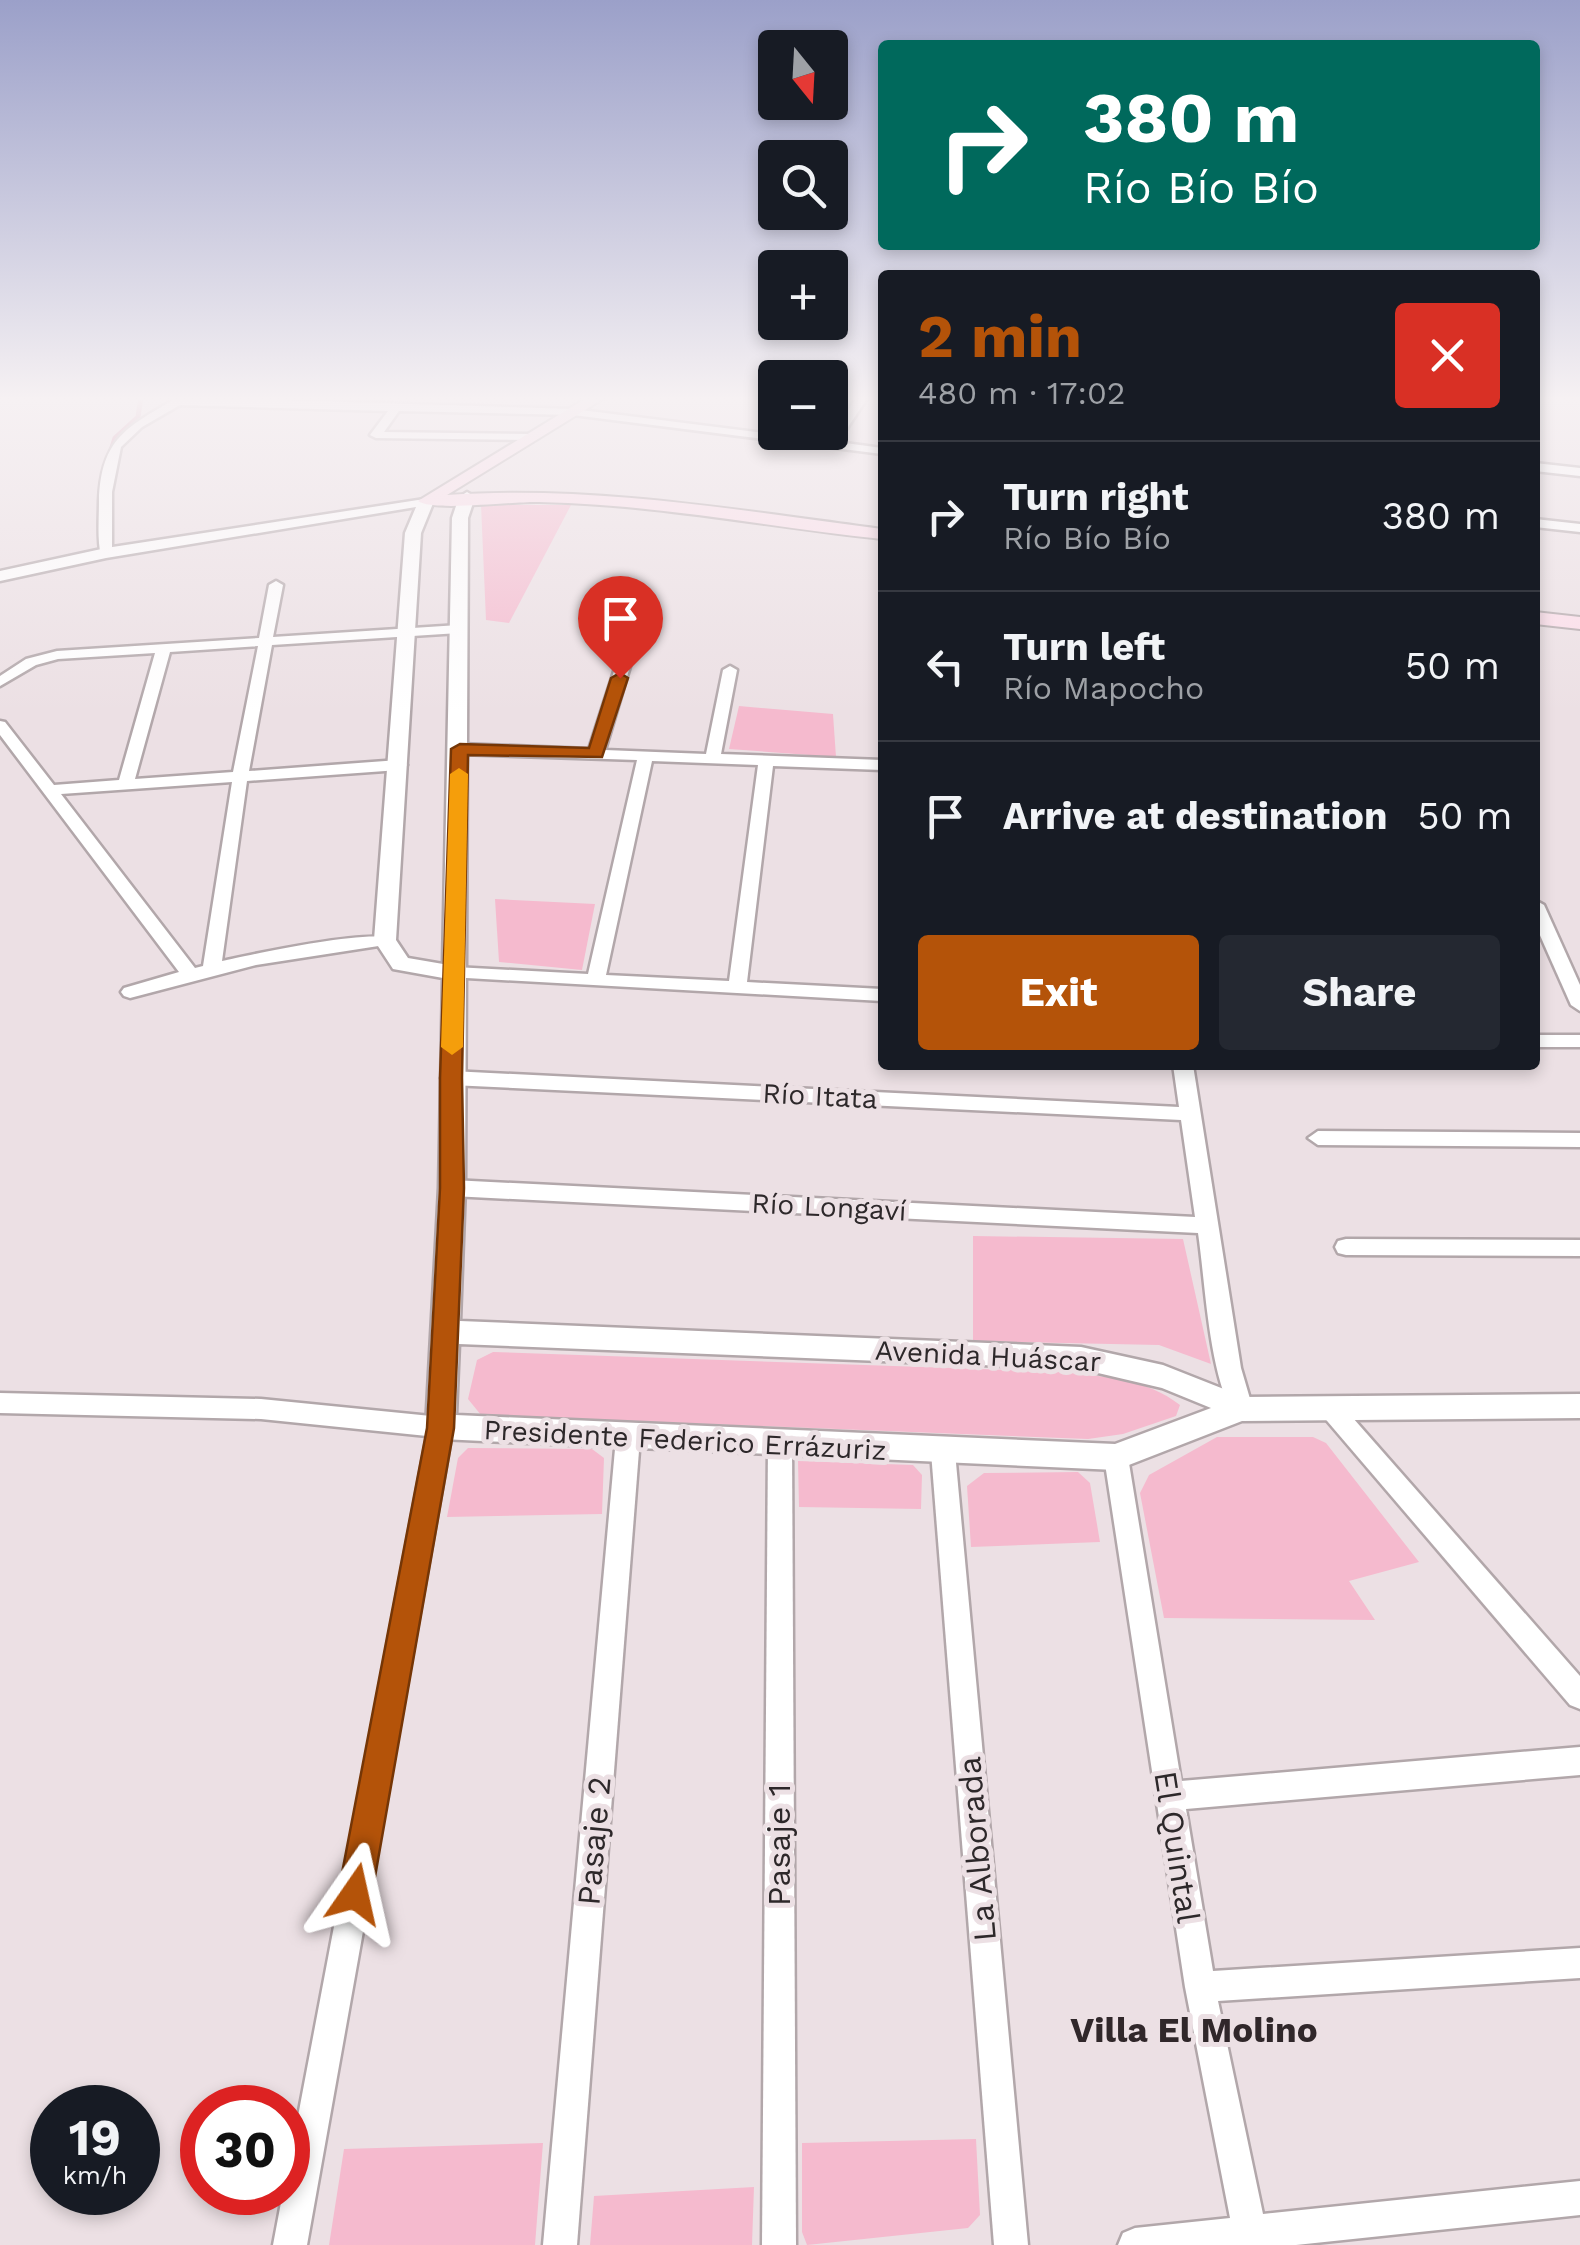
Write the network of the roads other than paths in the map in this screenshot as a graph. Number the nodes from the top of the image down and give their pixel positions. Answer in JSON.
{"nodes":[{"id":1,"x":426,"y":501,"type":"edge"},
{"id":2,"x":108,"y":502,"type":"edge"},
{"id":3,"x":421,"y":502,"type":"edge"},
{"id":4,"x":465,"y":502,"type":"edge"},
{"id":5,"x":619,"y":502,"type":"edge"},
{"id":6,"x":1540,"y":523,"type":"edge"},
{"id":7,"x":1580,"y":528,"type":"edge"},
{"id":8,"x":878,"y":534,"type":"edge"},
{"id":9,"x":106,"y":553,"type":"junction"},
{"id":10,"x":0,"y":576,"type":"edge"},
{"id":11,"x":276,"y":586,"type":"dead end"},
{"id":12,"x":1540,"y":619,"type":"edge"},
{"id":13,"x":1580,"y":624,"type":"edge"},
{"id":14,"x":459,"y":629,"type":"junction"},
{"id":15,"x":406,"y":633,"type":"junction"},
{"id":16,"x":631,"y":640,"type":"dead end"},
{"id":17,"x":266,"y":642,"type":"junction"},
{"id":18,"x":164,"y":647,"type":"junction"},
{"id":19,"x":730,"y":670,"type":"dead end"},
{"id":20,"x":0,"y":682,"type":"edge"},
{"id":21,"x":0,"y":725,"type":"edge"},
{"id":22,"x":460,"y":749,"type":"junction"},
{"id":23,"x":596,"y":753,"type":"junction"},
{"id":24,"x":646,"y":755,"type":"junction"},
{"id":25,"x":713,"y":758,"type":"junction"},
{"id":26,"x":766,"y":760,"type":"junction"},
{"id":27,"x":399,"y":766,"type":"junction"},
{"id":28,"x":878,"y":766,"type":"edge"},
{"id":29,"x":240,"y":778,"type":"junction"},
{"id":30,"x":124,"y":787,"type":"junction"},
{"id":31,"x":52,"y":790,"type":"junction"},
{"id":32,"x":1540,"y":915,"type":"edge"},
{"id":33,"x":385,"y":940,"type":"junction"},
{"id":34,"x":1540,"y":946,"type":"edge"},
{"id":35,"x":1556,"y":946,"type":"junction"},
{"id":36,"x":212,"y":968,"type":"junction"},
{"id":37,"x":190,"y":973,"type":"junction"},
{"id":38,"x":455,"y":973,"type":"junction"},
{"id":39,"x":596,"y":981,"type":"junction"},
{"id":40,"x":737,"y":988,"type":"junction"},
{"id":41,"x":130,"y":992,"type":"dead end"},
{"id":42,"x":878,"y":994,"type":"edge"},
{"id":43,"x":1580,"y":1005,"type":"edge"},
{"id":44,"x":1540,"y":1041,"type":"edge"},
{"id":45,"x":1580,"y":1042,"type":"edge"},
{"id":46,"x":1184,"y":1070,"type":"edge"},
{"id":47,"x":451,"y":1078,"type":"junction"},
{"id":48,"x":1190,"y":1114,"type":"junction"},
{"id":49,"x":1318,"y":1138,"type":"dead end"},
{"id":50,"x":1580,"y":1140,"type":"edge"},
{"id":51,"x":452,"y":1188,"type":"junction"},
{"id":52,"x":1206,"y":1225,"type":"junction"},
{"id":53,"x":1346,"y":1247,"type":"dead end"},
{"id":54,"x":1580,"y":1248,"type":"edge"},
{"id":55,"x":447,"y":1332,"type":"junction"},
{"id":56,"x":0,"y":1402,"type":"edge"},
{"id":57,"x":1580,"y":1406,"type":"edge"},
{"id":58,"x":1241,"y":1408,"type":"junction"},
{"id":59,"x":1330,"y":1408,"type":"junction"},
{"id":60,"x":440,"y":1428,"type":"junction"},
{"id":61,"x":628,"y":1438,"type":"junction"},
{"id":62,"x":780,"y":1444,"type":"junction"},
{"id":63,"x":943,"y":1452,"type":"junction"},
{"id":64,"x":1116,"y":1457,"type":"junction"},
{"id":65,"x":1580,"y":1696,"type":"edge"},
{"id":66,"x":1580,"y":1762,"type":"edge"},
{"id":67,"x":1168,"y":1796,"type":"junction"},
{"id":68,"x":1580,"y":1963,"type":"edge"},
{"id":69,"x":1200,"y":1987,"type":"junction"},
{"id":70,"x":1580,"y":2198,"type":"edge"},
{"id":71,"x":1250,"y":2234,"type":"junction"},
{"id":72,"x":290,"y":2245,"type":"edge"},
{"id":73,"x":560,"y":2245,"type":"edge"},
{"id":74,"x":780,"y":2245,"type":"edge"},
{"id":75,"x":1011,"y":2245,"type":"edge"},
{"id":76,"x":1135,"y":2245,"type":"edge"}],
"edges":[{"from":1,"to":15,"type":"street"},
{"from":2,"to":9,"type":"street"},
{"from":3,"to":9,"type":"street"},
{"from":4,"to":14,"type":"street"},
{"from":5,"to":8,"type":"main road"},
{"from":6,"to":7,"type":"street"},
{"from":9,"to":10,"type":"street"},
{"from":11,"to":17,"type":"street"},
{"from":12,"to":13,"type":"main road"},
{"from":14,"to":15,"type":"street"},
{"from":14,"to":22,"type":"street"},
{"from":15,"to":17,"type":"street"},
{"from":15,"to":27,"type":"street"},
{"from":16,"to":23,"type":"street"},
{"from":17,"to":18,"type":"street"},
{"from":17,"to":29,"type":"street"},
{"from":18,"to":20,"type":"street"},
{"from":18,"to":30,"type":"street"},
{"from":19,"to":25,"type":"street"},
{"from":21,"to":31,"type":"street"},
{"from":22,"to":23,"type":"street"},
{"from":22,"to":38,"type":"street"},
{"from":23,"to":24,"type":"street"},
{"from":24,"to":25,"type":"street"},
{"from":24,"to":39,"type":"street"},
{"from":25,"to":26,"type":"street"},
{"from":26,"to":28,"type":"street"},
{"from":26,"to":40,"type":"street"},
{"from":27,"to":29,"type":"street"},
{"from":27,"to":33,"type":"street"},
{"from":29,"to":30,"type":"street"},
{"from":29,"to":36,"type":"street"},
{"from":30,"to":31,"type":"street"},
{"from":31,"to":37,"type":"street"},
{"from":32,"to":35,"type":"street"},
{"from":33,"to":36,"type":"street"},
{"from":33,"to":38,"type":"street"},
{"from":34,"to":35,"type":"street"},
{"from":35,"to":43,"type":"street"},
{"from":36,"to":37,"type":"street"},
{"from":37,"to":41,"type":"street"},
{"from":38,"to":39,"type":"street"},
{"from":38,"to":47,"type":"street"},
{"from":39,"to":40,"type":"street"},
{"from":40,"to":42,"type":"street"},
{"from":44,"to":45,"type":"street"},
{"from":46,"to":48,"type":"street"},
{"from":47,"to":48,"type":"street","name":"Río Itata"},
{"from":47,"to":51,"type":"street"},
{"from":48,"to":52,"type":"street"},
{"from":49,"to":50,"type":"street"},
{"from":51,"to":52,"type":"street","name":"Río Longaví"},
{"from":51,"to":55,"type":"street"},
{"from":52,"to":58,"type":"street"},
{"from":53,"to":54,"type":"street"},
{"from":55,"to":58,"type":"street","name":"Avenida Huáscar"},
{"from":55,"to":60,"type":"street"},
{"from":56,"to":60,"type":"street","name":"Presidente Federico Errázuriz"},
{"from":57,"to":59,"type":"street","name":"Avenida Huáscar"},
{"from":58,"to":59,"type":"street","name":"Avenida Huáscar"},
{"from":58,"to":64,"type":"street","name":"Presidente Federico Errázuriz"},
{"from":59,"to":65,"type":"street"},
{"from":60,"to":61,"type":"street","name":"Presidente Federico Errázuriz"},
{"from":60,"to":72,"type":"street"},
{"from":61,"to":62,"type":"street","name":"Presidente Federico Errázuriz"},
{"from":61,"to":73,"type":"street","name":"Pasaje 2"},
{"from":62,"to":63,"type":"street","name":"Presidente Federico Errázuriz"},
{"from":62,"to":74,"type":"street","name":"Pasaje 1"},
{"from":63,"to":64,"type":"street","name":"Presidente Federico Errázuriz"},
{"from":63,"to":75,"type":"street","name":"La Alborada"},
{"from":64,"to":67,"type":"street","name":"El Quintal"},
{"from":66,"to":67,"type":"street"},
{"from":67,"to":69,"type":"street","name":"El Quintal"},
{"from":68,"to":69,"type":"street"},
{"from":69,"to":71,"type":"street","name":"El Quintal"},
{"from":70,"to":71,"type":"street"},
{"from":71,"to":76,"type":"street"}]}
